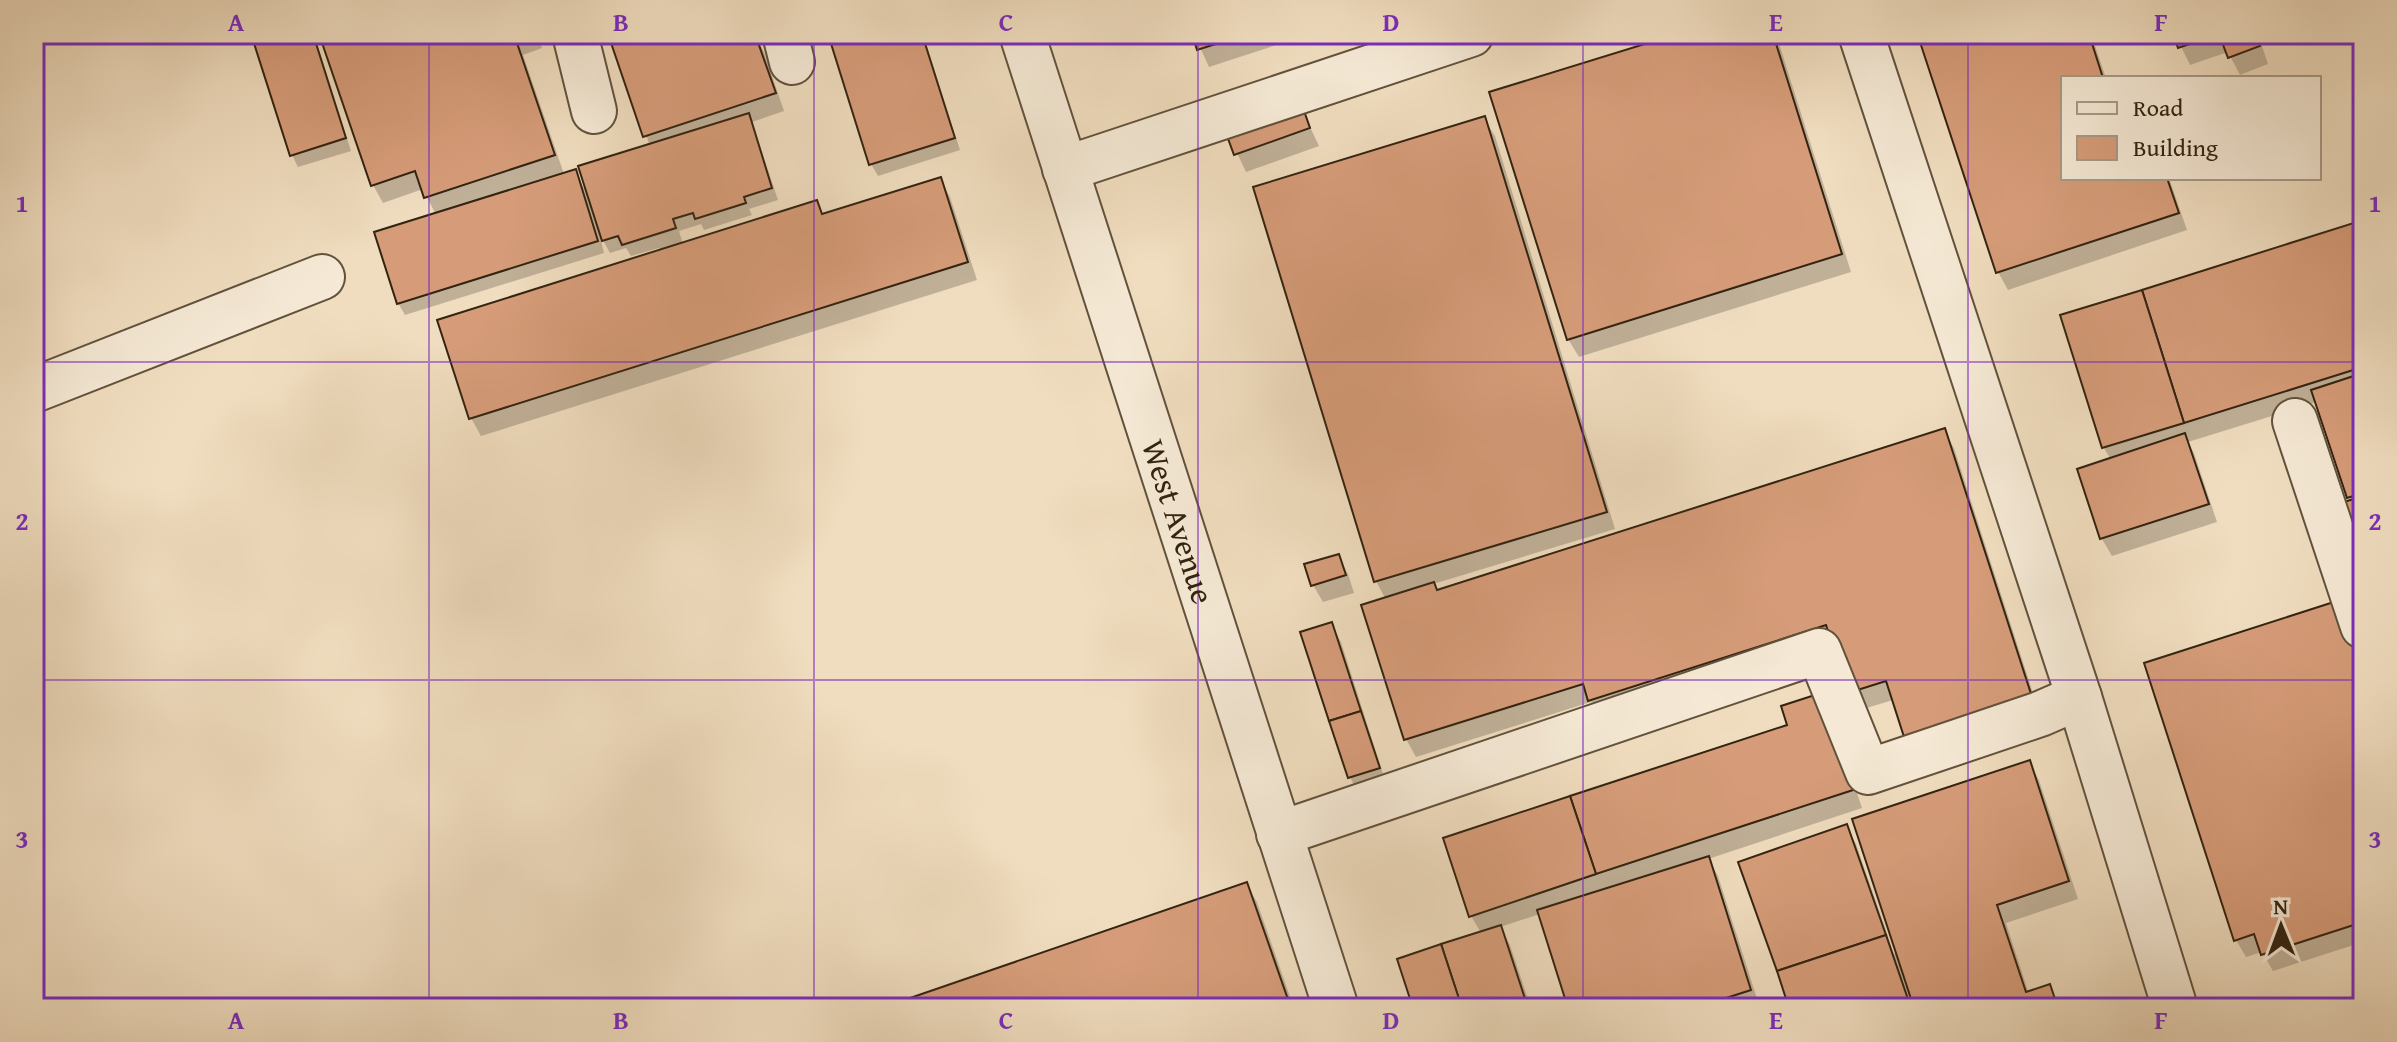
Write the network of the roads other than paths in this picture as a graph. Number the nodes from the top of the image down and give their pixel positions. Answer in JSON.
{"nodes":[{"id":1,"x":575,"y":34,"type":"edge"},
{"id":2,"x":1022,"y":34,"type":"edge"},
{"id":3,"x":1471,"y":34,"type":"edge"},
{"id":4,"x":1861,"y":34,"type":"edge"},
{"id":5,"x":594,"y":111,"type":"dead end"},
{"id":6,"x":1065,"y":169,"type":"junction"},
{"id":7,"x":322,"y":277,"type":"dead end"},
{"id":8,"x":34,"y":390,"type":"edge"},
{"id":9,"x":2295,"y":421,"type":"dead end"},
{"id":10,"x":2363,"y":626,"type":"edge"},
{"id":11,"x":2079,"y":697,"type":"junction"},
{"id":12,"x":1279,"y":834,"type":"junction"},
{"id":13,"x":1336,"y":1008,"type":"edge"},
{"id":14,"x":2175,"y":1008,"type":"edge"}],
"edges":[{"from":1,"to":5,"type":"street"},
{"from":2,"to":6,"type":"street","name":"West Avenue"},
{"from":3,"to":6,"type":"street"},
{"from":4,"to":11,"type":"street"},
{"from":6,"to":12,"type":"street","name":"West Avenue"},
{"from":7,"to":8,"type":"street"},
{"from":9,"to":10,"type":"street"},
{"from":11,"to":12,"type":"street"},
{"from":11,"to":14,"type":"street"},
{"from":12,"to":13,"type":"street","name":"West Avenue"}]}
